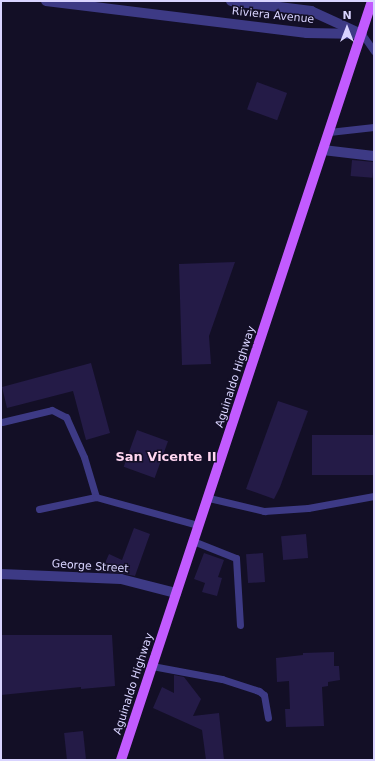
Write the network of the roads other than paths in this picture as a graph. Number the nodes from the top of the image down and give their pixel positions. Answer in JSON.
{"nodes":[{"id":1,"x":46,"y":1,"type":"edge"},
{"id":2,"x":231,"y":1,"type":"edge"},
{"id":3,"x":372,"y":1,"type":"edge"},
{"id":4,"x":362,"y":34,"type":"junction"},
{"id":5,"x":374,"y":51,"type":"edge"},
{"id":6,"x":374,"y":127,"type":"edge"},
{"id":7,"x":329,"y":132,"type":"junction"},
{"id":8,"x":323,"y":150,"type":"junction"},
{"id":9,"x":374,"y":156,"type":"edge"},
{"id":10,"x":2,"y":422,"type":"dead end"},
{"id":11,"x":374,"y":496,"type":"edge"},
{"id":12,"x":96,"y":497,"type":"junction"},
{"id":13,"x":208,"y":498,"type":"junction"},
{"id":14,"x":39,"y":509,"type":"dead end"},
{"id":15,"x":198,"y":525,"type":"junction"},
{"id":16,"x":193,"y":541,"type":"junction"},
{"id":17,"x":1,"y":574,"type":"edge"},
{"id":18,"x":176,"y":593,"type":"junction"},
{"id":19,"x":240,"y":625,"type":"dead end"},
{"id":20,"x":152,"y":666,"type":"junction"},
{"id":21,"x":268,"y":718,"type":"dead end"},
{"id":22,"x":121,"y":760,"type":"edge"}],
"edges":[{"from":1,"to":4,"type":"street","name":"Riviera Avenue"},
{"from":2,"to":4,"type":"street","name":"Riviera Avenue"},
{"from":3,"to":4,"type":"main road","name":"Aguinaldo Highway"},
{"from":4,"to":5,"type":"lane"},
{"from":4,"to":7,"type":"main road","name":"Aguinaldo Highway"},
{"from":6,"to":7,"type":"lane"},
{"from":7,"to":8,"type":"main road","name":"Aguinaldo Highway"},
{"from":8,"to":9,"type":"street"},
{"from":8,"to":13,"type":"main road","name":"Aguinaldo Highway"},
{"from":10,"to":12,"type":"lane"},
{"from":11,"to":13,"type":"lane"},
{"from":12,"to":14,"type":"lane"},
{"from":12,"to":15,"type":"lane"},
{"from":13,"to":15,"type":"main road","name":"Aguinaldo Highway"},
{"from":15,"to":16,"type":"main road","name":"Aguinaldo Highway"},
{"from":16,"to":18,"type":"main road","name":"Aguinaldo Highway"},
{"from":16,"to":19,"type":"lane"},
{"from":17,"to":18,"type":"street","name":"George Street"},
{"from":18,"to":20,"type":"main road","name":"Aguinaldo Highway"},
{"from":20,"to":21,"type":"lane"},
{"from":20,"to":22,"type":"main road","name":"Aguinaldo Highway"}]}
